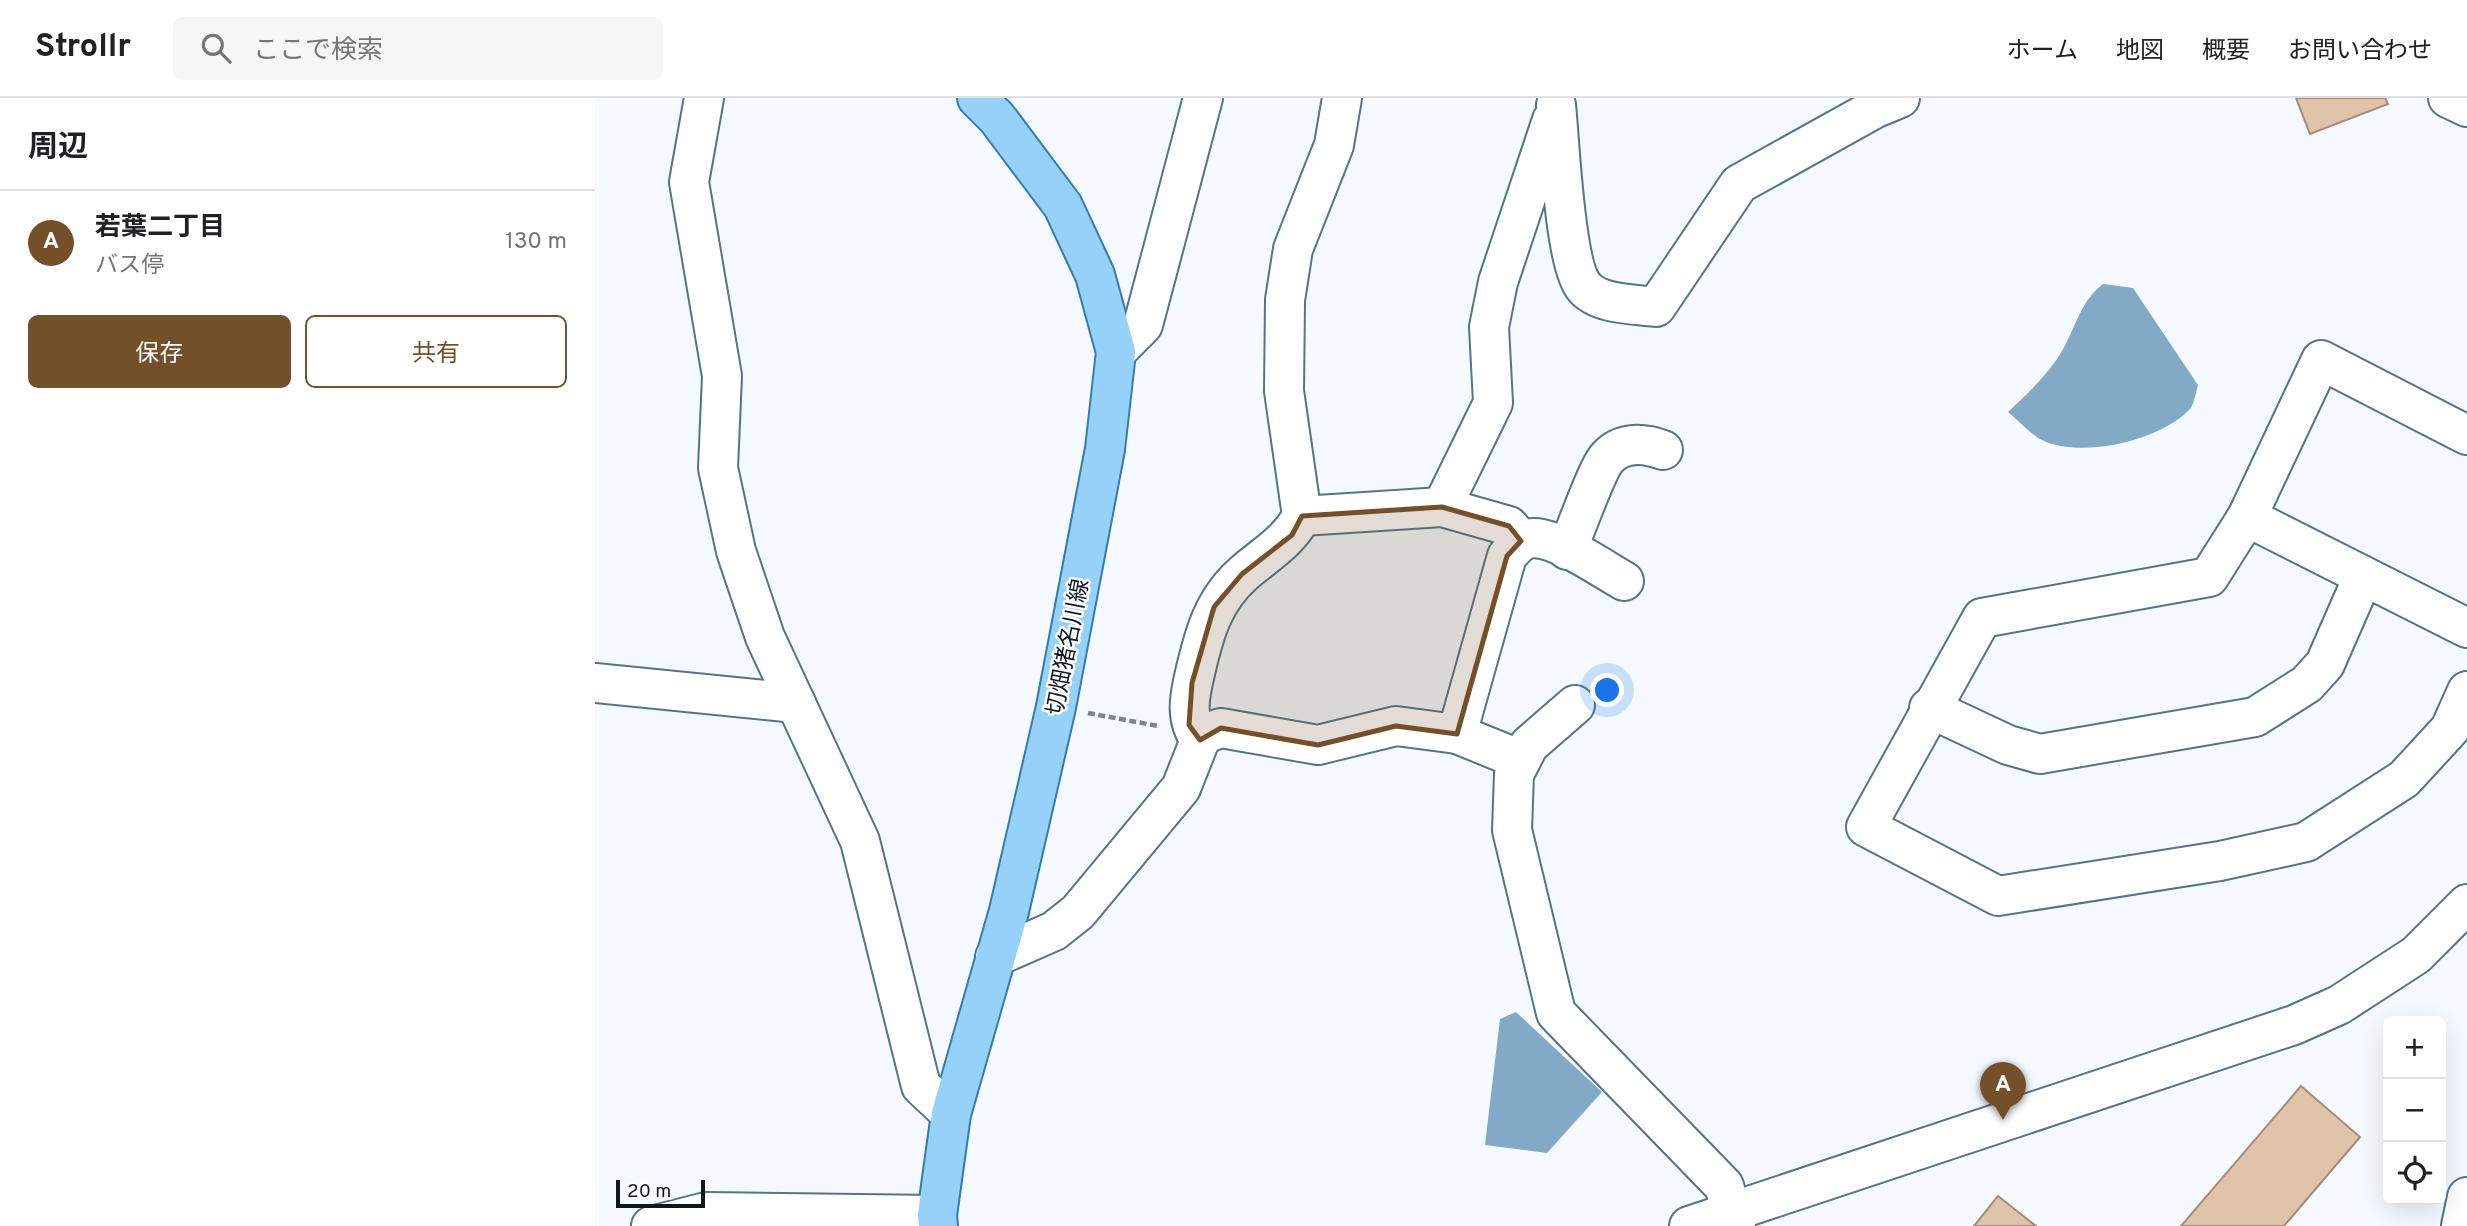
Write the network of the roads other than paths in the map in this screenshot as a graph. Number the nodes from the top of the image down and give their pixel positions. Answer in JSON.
{"nodes":[{"id":1,"x":704,"y":98,"type":"edge"},
{"id":2,"x":977,"y":98,"type":"edge"},
{"id":3,"x":1203,"y":98,"type":"edge"},
{"id":4,"x":1342,"y":98,"type":"edge"},
{"id":5,"x":2448,"y":98,"type":"edge"},
{"id":6,"x":1883,"y":101,"type":"edge"},
{"id":7,"x":1556,"y":102,"type":"edge"},
{"id":8,"x":2467,"y":107,"type":"edge"},
{"id":9,"x":1116,"y":352,"type":"junction"},
{"id":10,"x":2467,"y":435,"type":"edge"},
{"id":11,"x":1663,"y":450,"type":"dead end"},
{"id":12,"x":1441,"y":507,"type":"junction"},
{"id":13,"x":1302,"y":516,"type":"junction"},
{"id":14,"x":2247,"y":517,"type":"junction"},
{"id":15,"x":1521,"y":541,"type":"junction"},
{"id":16,"x":1567,"y":550,"type":"junction"},
{"id":17,"x":2363,"y":577,"type":"junction"},
{"id":18,"x":1624,"y":581,"type":"dead end"},
{"id":19,"x":2467,"y":628,"type":"edge"},
{"id":20,"x":595,"y":683,"type":"edge"},
{"id":21,"x":2467,"y":691,"type":"edge"},
{"id":22,"x":796,"y":703,"type":"junction"},
{"id":23,"x":1575,"y":705,"type":"dead end"},
{"id":24,"x":1929,"y":708,"type":"junction"},
{"id":25,"x":1457,"y":734,"type":"junction"},
{"id":26,"x":1197,"y":736,"type":"junction"},
{"id":27,"x":1521,"y":760,"type":"junction"},
{"id":28,"x":2467,"y":904,"type":"edge"},
{"id":29,"x":995,"y":957,"type":"junction"},
{"id":30,"x":951,"y":1114,"type":"junction"},
{"id":31,"x":2467,"y":1196,"type":"edge"},
{"id":32,"x":1734,"y":1219,"type":"edge"},
{"id":33,"x":938,"y":1220,"type":"edge"},
{"id":34,"x":651,"y":1226,"type":"edge"},
{"id":35,"x":1689,"y":1226,"type":"edge"},
{"id":36,"x":2461,"y":1226,"type":"edge"}],
"edges":[{"from":1,"to":22,"type":"street"},
{"from":2,"to":9,"type":"main road","name":"切畑猪名川線"},
{"from":3,"to":9,"type":"street"},
{"from":4,"to":13,"type":"street"},
{"from":5,"to":8,"type":"street"},
{"from":6,"to":7,"type":"street"},
{"from":7,"to":12,"type":"street"},
{"from":9,"to":29,"type":"main road","name":"切畑猪名川線"},
{"from":10,"to":14,"type":"street"},
{"from":11,"to":16,"type":"street"},
{"from":12,"to":13,"type":"street"},
{"from":12,"to":15,"type":"street"},
{"from":13,"to":26,"type":"street"},
{"from":14,"to":17,"type":"street"},
{"from":14,"to":24,"type":"street"},
{"from":15,"to":16,"type":"street"},
{"from":15,"to":25,"type":"street"},
{"from":16,"to":18,"type":"street"},
{"from":17,"to":19,"type":"street"},
{"from":17,"to":24,"type":"street"},
{"from":20,"to":22,"type":"street"},
{"from":21,"to":24,"type":"street"},
{"from":22,"to":30,"type":"street"},
{"from":23,"to":27,"type":"street"},
{"from":25,"to":26,"type":"street"},
{"from":25,"to":27,"type":"street"},
{"from":26,"to":29,"type":"street"},
{"from":27,"to":32,"type":"street"},
{"from":28,"to":32,"type":"street"},
{"from":29,"to":30,"type":"main road","name":"切畑猪名川線"},
{"from":30,"to":33,"type":"main road","name":"切畑猪名川線"},
{"from":31,"to":36,"type":"street"},
{"from":32,"to":35,"type":"street"},
{"from":33,"to":34,"type":"street"}]}
